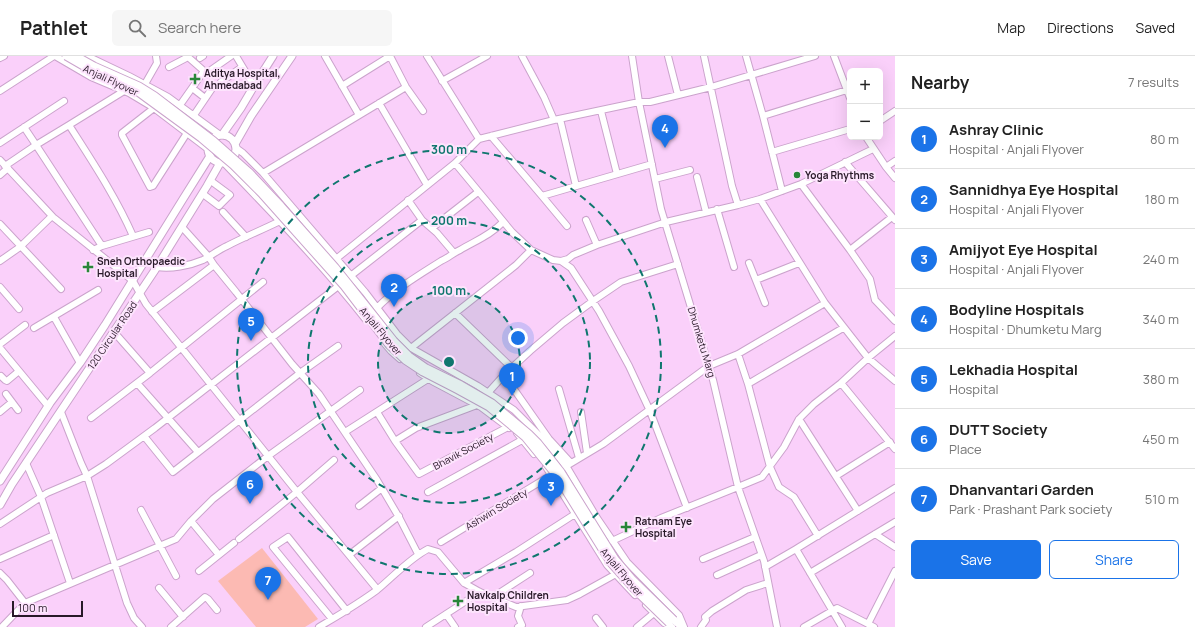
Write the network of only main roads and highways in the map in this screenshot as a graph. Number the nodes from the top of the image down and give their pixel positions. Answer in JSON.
{"nodes":[{"id":1,"x":66,"y":56,"type":"edge"},
{"id":2,"x":76,"y":56,"type":"edge"},
{"id":3,"x":273,"y":56,"type":"edge"},
{"id":4,"x":292,"y":56,"type":"edge"},
{"id":5,"x":221,"y":135,"type":"junction"},
{"id":6,"x":236,"y":146,"type":"junction"},
{"id":7,"x":210,"y":156,"type":"junction"},
{"id":8,"x":222,"y":163,"type":"junction"},
{"id":9,"x":0,"y":481,"type":"edge"},
{"id":10,"x":0,"y":505,"type":"edge"},
{"id":11,"x":672,"y":624,"type":"edge"},
{"id":12,"x":683,"y":627,"type":"edge"}],
"edges":[{"from":1,"to":11,"type":"main road","name":"Anjali Flyover","bridge":true},
{"from":2,"to":11,"type":"main road","name":"Anjali Flyover","bridge":true},
{"from":3,"to":5,"type":"main road"},
{"from":4,"to":6,"type":"main road"},
{"from":5,"to":6,"type":"main road"},
{"from":5,"to":7,"type":"main road"},
{"from":6,"to":8,"type":"main road"},
{"from":7,"to":8,"type":"main road"},
{"from":7,"to":9,"type":"main road","name":"120 Circular Road"},
{"from":8,"to":10,"type":"main road","name":"120 Circular Road"},
{"from":11,"to":12,"type":"main road","name":"Anjali Flyover"}]}
